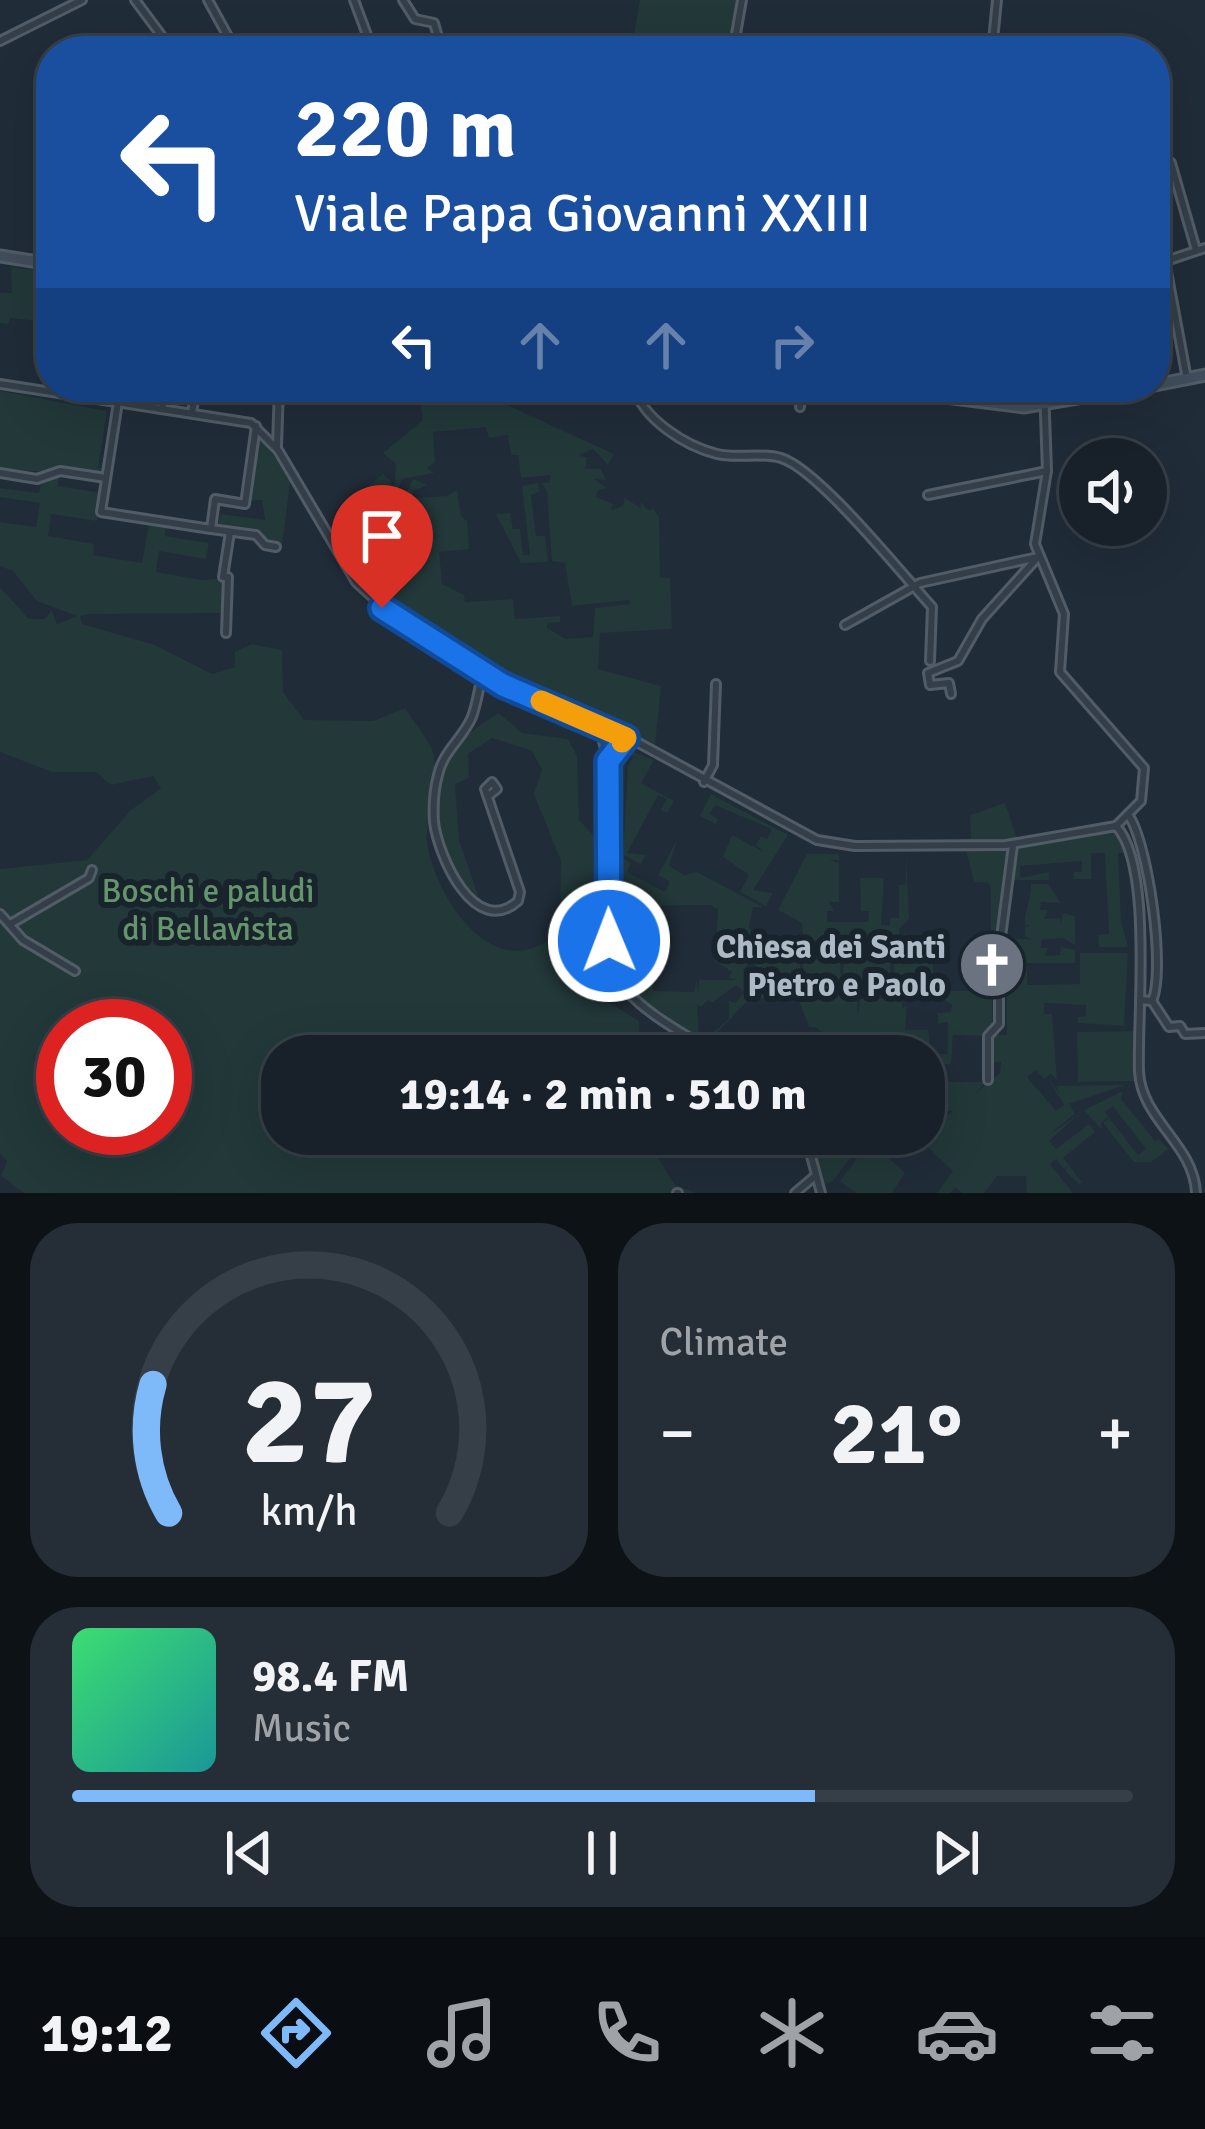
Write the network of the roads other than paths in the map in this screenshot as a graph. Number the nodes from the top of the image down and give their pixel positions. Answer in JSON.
{"nodes":[{"id":1,"x":82,"y":0,"type":"edge"},
{"id":2,"x":135,"y":0,"type":"edge"},
{"id":3,"x":208,"y":0,"type":"edge"},
{"id":4,"x":345,"y":0,"type":"edge"},
{"id":5,"x":354,"y":0,"type":"edge"},
{"id":6,"x":403,"y":0,"type":"edge"},
{"id":7,"x":742,"y":0,"type":"edge"},
{"id":8,"x":997,"y":0,"type":"edge"},
{"id":9,"x":356,"y":12,"type":"junction"},
{"id":10,"x":162,"y":36,"type":"edge"},
{"id":11,"x":228,"y":36,"type":"edge"},
{"id":12,"x":366,"y":36,"type":"edge"},
{"id":13,"x":438,"y":36,"type":"edge"},
{"id":14,"x":736,"y":36,"type":"edge"},
{"id":15,"x":993,"y":36,"type":"edge"},
{"id":16,"x":0,"y":40,"type":"edge"},
{"id":17,"x":1170,"y":163,"type":"edge"},
{"id":18,"x":1201,"y":249,"type":"edge"},
{"id":19,"x":0,"y":256,"type":"edge"},
{"id":20,"x":1170,"y":260,"type":"edge"},
{"id":21,"x":36,"y":262,"type":"edge"},
{"id":22,"x":1170,"y":288,"type":"edge"},
{"id":23,"x":1205,"y":376,"type":"edge"},
{"id":24,"x":1187,"y":379,"type":"junction"},
{"id":25,"x":1170,"y":382,"type":"edge"},
{"id":26,"x":0,"y":384,"type":"edge"},
{"id":27,"x":36,"y":389,"type":"edge"},
{"id":28,"x":118,"y":402,"type":"joint"},
{"id":29,"x":147,"y":402,"type":"edge"},
{"id":30,"x":163,"y":402,"type":"edge"},
{"id":31,"x":194,"y":402,"type":"edge"},
{"id":32,"x":277,"y":402,"type":"edge"},
{"id":33,"x":639,"y":402,"type":"edge"},
{"id":34,"x":800,"y":402,"type":"edge"},
{"id":35,"x":970,"y":402,"type":"edge"},
{"id":36,"x":1042,"y":402,"type":"edge"},
{"id":37,"x":1059,"y":402,"type":"edge"},
{"id":38,"x":1042,"y":405,"type":"junction"},
{"id":39,"x":146,"y":406,"type":"junction"},
{"id":40,"x":800,"y":407,"type":"dead end"},
{"id":41,"x":162,"y":409,"type":"junction"},
{"id":42,"x":192,"y":413,"type":"junction"},
{"id":43,"x":276,"y":414,"type":"junction"},
{"id":44,"x":259,"y":428,"type":"junction"},
{"id":45,"x":278,"y":450,"type":"junction"},
{"id":46,"x":1047,"y":470,"type":"junction"},
{"id":47,"x":0,"y":473,"type":"edge"},
{"id":48,"x":106,"y":478,"type":"junction"},
{"id":49,"x":928,"y":495,"type":"dead end"},
{"id":50,"x":211,"y":529,"type":"junction"},
{"id":51,"x":230,"y":532,"type":"junction"},
{"id":52,"x":276,"y":547,"type":"dead end"},
{"id":53,"x":1038,"y":557,"type":"junction"},
{"id":54,"x":915,"y":588,"type":"junction"},
{"id":55,"x":845,"y":625,"type":"dead end"},
{"id":56,"x":226,"y":633,"type":"dead end"},
{"id":57,"x":930,"y":661,"type":"dead end"},
{"id":58,"x":483,"y":674,"type":"junction"},
{"id":59,"x":716,"y":684,"type":"dead end"},
{"id":60,"x":951,"y":694,"type":"dead end"},
{"id":61,"x":587,"y":720,"type":"junction"},
{"id":62,"x":626,"y":738,"type":"junction"},
{"id":63,"x":608,"y":761,"type":"junction"},
{"id":64,"x":704,"y":782,"type":"junction"},
{"id":65,"x":491,"y":794,"type":"dead end"},
{"id":66,"x":1129,"y":816,"type":"junction"},
{"id":67,"x":1116,"y":826,"type":"junction"},
{"id":68,"x":1013,"y":845,"type":"junction"},
{"id":69,"x":92,"y":870,"type":"dead end"},
{"id":70,"x":0,"y":914,"type":"edge"},
{"id":71,"x":12,"y":923,"type":"junction"},
{"id":72,"x":75,"y":970,"type":"dead end"},
{"id":73,"x":1140,"y":1000,"type":"junction"},
{"id":74,"x":1151,"y":1000,"type":"junction"},
{"id":75,"x":1205,"y":1033,"type":"edge"},
{"id":76,"x":686,"y":1035,"type":"edge"},
{"id":77,"x":988,"y":1080,"type":"dead end"},
{"id":78,"x":811,"y":1155,"type":"edge"},
{"id":79,"x":816,"y":1175,"type":"junction"},
{"id":80,"x":795,"y":1193,"type":"edge"},
{"id":81,"x":821,"y":1193,"type":"edge"},
{"id":82,"x":1196,"y":1193,"type":"edge"}],
"edges":[{"from":1,"to":16,"type":"street"},
{"from":2,"to":10,"type":"street"},
{"from":3,"to":11,"type":"street"},
{"from":4,"to":9,"type":"street"},
{"from":5,"to":9,"type":"street"},
{"from":6,"to":13,"type":"street"},
{"from":7,"to":14,"type":"street"},
{"from":8,"to":15,"type":"street"},
{"from":9,"to":12,"type":"street"},
{"from":17,"to":18,"type":"street"},
{"from":18,"to":20,"type":"street"},
{"from":19,"to":21,"type":"street"},
{"from":22,"to":24,"type":"street"},
{"from":23,"to":24,"type":"street"},
{"from":24,"to":25,"type":"street"},
{"from":26,"to":27,"type":"street"},
{"from":28,"to":39,"type":"street"},
{"from":28,"to":48,"type":"street"},
{"from":29,"to":39,"type":"street"},
{"from":30,"to":41,"type":"street"},
{"from":31,"to":42,"type":"street"},
{"from":32,"to":43,"type":"street"},
{"from":33,"to":54,"type":"street"},
{"from":34,"to":40,"type":"street"},
{"from":35,"to":38,"type":"street"},
{"from":36,"to":38,"type":"street"},
{"from":37,"to":38,"type":"street"},
{"from":38,"to":46,"type":"street"},
{"from":39,"to":41,"type":"street"},
{"from":41,"to":42,"type":"street"},
{"from":42,"to":44,"type":"street"},
{"from":43,"to":44,"type":"street"},
{"from":43,"to":45,"type":"street"},
{"from":44,"to":45,"type":"street"},
{"from":44,"to":50,"type":"street"},
{"from":45,"to":58,"type":"street"},
{"from":46,"to":49,"type":"street"},
{"from":46,"to":53,"type":"street"},
{"from":47,"to":48,"type":"street"},
{"from":48,"to":50,"type":"street"},
{"from":50,"to":51,"type":"street"},
{"from":51,"to":52,"type":"street"},
{"from":51,"to":56,"type":"street"},
{"from":53,"to":54,"type":"street"},
{"from":53,"to":60,"type":"street"},
{"from":53,"to":66,"type":"street"},
{"from":54,"to":55,"type":"street"},
{"from":54,"to":57,"type":"street"},
{"from":58,"to":61,"type":"street"},
{"from":58,"to":65,"type":"street"},
{"from":59,"to":64,"type":"street"},
{"from":61,"to":62,"type":"street"},
{"from":61,"to":63,"type":"street"},
{"from":62,"to":63,"type":"street"},
{"from":62,"to":64,"type":"street"},
{"from":63,"to":76,"type":"street"},
{"from":64,"to":68,"type":"street"},
{"from":66,"to":67,"type":"street"},
{"from":66,"to":74,"type":"street"},
{"from":67,"to":68,"type":"street"},
{"from":67,"to":73,"type":"street"},
{"from":68,"to":77,"type":"street"},
{"from":69,"to":71,"type":"street"},
{"from":70,"to":71,"type":"street"},
{"from":71,"to":72,"type":"street"},
{"from":73,"to":74,"type":"street"},
{"from":73,"to":82,"type":"street"},
{"from":74,"to":75,"type":"street"},
{"from":78,"to":79,"type":"street"},
{"from":79,"to":80,"type":"street"},
{"from":79,"to":81,"type":"street"}]}
